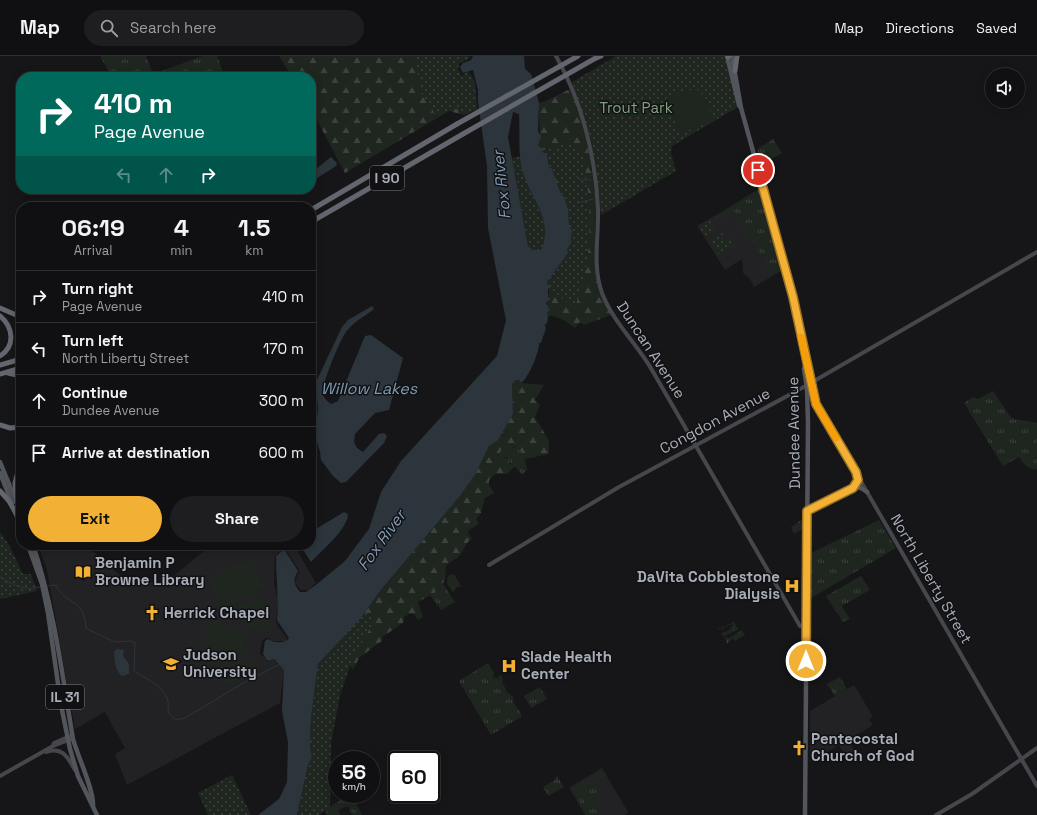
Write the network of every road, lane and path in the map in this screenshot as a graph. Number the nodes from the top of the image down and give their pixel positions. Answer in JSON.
{"nodes":[{"id":1,"x":556,"y":56,"type":"edge"},
{"id":2,"x":578,"y":56,"type":"edge"},
{"id":3,"x":601,"y":56,"type":"edge"},
{"id":4,"x":729,"y":56,"type":"edge"},
{"id":5,"x":737,"y":56,"type":"edge"},
{"id":6,"x":735,"y":71,"type":"junction"},
{"id":7,"x":741,"y":108,"type":"junction"},
{"id":8,"x":316,"y":207,"type":"edge"},
{"id":9,"x":316,"y":219,"type":"edge"},
{"id":10,"x":1037,"y":252,"type":"edge"},
{"id":11,"x":0,"y":308,"type":"edge"},
{"id":12,"x":16,"y":315,"type":"edge"},
{"id":13,"x":0,"y":316,"type":"edge"},
{"id":14,"x":0,"y":356,"type":"edge"},
{"id":15,"x":16,"y":360,"type":"edge"},
{"id":16,"x":806,"y":364,"type":"junction"},
{"id":17,"x":0,"y":365,"type":"edge"},
{"id":18,"x":16,"y":369,"type":"edge"},
{"id":19,"x":2,"y":373,"type":"edge"},
{"id":20,"x":16,"y":375,"type":"edge"},
{"id":21,"x":812,"y":382,"type":"junction"},
{"id":22,"x":807,"y":385,"type":"junction"},
{"id":23,"x":816,"y":404,"type":"junction"},
{"id":24,"x":0,"y":425,"type":"edge"},
{"id":25,"x":16,"y":427,"type":"edge"},
{"id":26,"x":696,"y":445,"type":"junction"},
{"id":27,"x":0,"y":462,"type":"edge"},
{"id":28,"x":856,"y":472,"type":"junction"},
{"id":29,"x":0,"y":473,"type":"edge"},
{"id":30,"x":16,"y":480,"type":"edge"},
{"id":31,"x":853,"y":488,"type":"junction"},
{"id":32,"x":0,"y":490,"type":"edge"},
{"id":33,"x":867,"y":492,"type":"junction"},
{"id":34,"x":16,"y":494,"type":"edge"},
{"id":35,"x":16,"y":501,"type":"edge"},
{"id":36,"x":807,"y":501,"type":"junction"},
{"id":37,"x":815,"y":506,"type":"junction"},
{"id":38,"x":16,"y":508,"type":"edge"},
{"id":39,"x":16,"y":511,"type":"edge"},
{"id":40,"x":807,"y":511,"type":"junction"},
{"id":41,"x":30,"y":550,"type":"edge"},
{"id":42,"x":34,"y":550,"type":"edge"},
{"id":43,"x":489,"y":565,"type":"dead end"},
{"id":44,"x":44,"y":586,"type":"junction"},
{"id":45,"x":807,"y":627,"type":"junction"},
{"id":46,"x":70,"y":738,"type":"junction"},
{"id":47,"x":1037,"y":748,"type":"edge"},
{"id":48,"x":37,"y":756,"type":"junction"},
{"id":49,"x":1020,"y":758,"type":"junction"},
{"id":50,"x":0,"y":776,"type":"edge"},
{"id":51,"x":78,"y":776,"type":"junction"},
{"id":52,"x":1037,"y":786,"type":"edge"},
{"id":53,"x":93,"y":806,"type":"junction"},
{"id":54,"x":97,"y":815,"type":"edge"},
{"id":55,"x":805,"y":815,"type":"edge"},
{"id":56,"x":936,"y":815,"type":"edge"}],
"edges":[{"from":1,"to":26,"type":"street","name":"Duncan Avenue"},
{"from":2,"to":8,"type":"highway","number":"I 90","bridge":true},
{"from":3,"to":9,"type":"highway","number":"I 90","bridge":true},
{"from":4,"to":6,"type":"main road","name":"Dundee Avenue"},
{"from":4,"to":7,"type":"main road","name":"Dundee Avenue"},
{"from":5,"to":6,"type":"highway"},
{"from":6,"to":7,"type":"main road","name":"Dundee Avenue"},
{"from":7,"to":16,"type":"main road","name":"Dundee Avenue"},
{"from":10,"to":21,"type":"street","name":"Congdon Avenue"},
{"from":11,"to":12,"type":"highway"},
{"from":13,"to":14,"type":"highway"},
{"from":15,"to":17,"type":"highway"},
{"from":16,"to":21,"type":"main road","name":"Dundee Avenue"},
{"from":16,"to":22,"type":"main road","name":"Dundee Avenue"},
{"from":18,"to":19,"type":"highway"},
{"from":19,"to":20,"type":"highway"},
{"from":21,"to":22,"type":"street","name":"Congdon Avenue"},
{"from":21,"to":23,"type":"main road","name":"North Liberty Street"},
{"from":22,"to":23,"type":"main road"},
{"from":22,"to":26,"type":"street","name":"Congdon Avenue"},
{"from":22,"to":36,"type":"main road","name":"Dundee Avenue"},
{"from":23,"to":28,"type":"main road","name":"North Liberty Street"},
{"from":24,"to":25,"type":"highway"},
{"from":26,"to":43,"type":"street","name":"Congdon Avenue"},
{"from":26,"to":45,"type":"street","name":"Duncan Avenue"},
{"from":27,"to":35,"type":"main road"},
{"from":28,"to":31,"type":"main road"},
{"from":28,"to":33,"type":"street","name":"North Liberty Street"},
{"from":29,"to":38,"type":"main road"},
{"from":30,"to":34,"type":"highway"},
{"from":31,"to":33,"type":"main road"},
{"from":31,"to":37,"type":"main road"},
{"from":32,"to":39,"type":"highway"},
{"from":33,"to":49,"type":"street","name":"North Liberty Street"},
{"from":36,"to":37,"type":"main road"},
{"from":36,"to":40,"type":"main road","name":"Dundee Avenue"},
{"from":37,"to":40,"type":"main road"},
{"from":40,"to":45,"type":"main road","name":"Dundee Avenue"},
{"from":41,"to":44,"type":"main road","number":"IL 31"},
{"from":42,"to":44,"type":"main road","number":"IL 31"},
{"from":44,"to":46,"type":"main road","number":"IL 31"},
{"from":45,"to":55,"type":"main road","name":"Dundee Avenue"},
{"from":46,"to":48,"type":"street"},
{"from":46,"to":51,"type":"main road","number":"IL 31"},
{"from":46,"to":53,"type":"main road","number":"IL 31"},
{"from":47,"to":49,"type":"street"},
{"from":48,"to":50,"type":"street"},
{"from":48,"to":51,"type":"street"},
{"from":49,"to":52,"type":"street","name":"North Liberty Street"},
{"from":49,"to":56,"type":"street"},
{"from":51,"to":53,"type":"main road","number":"IL 31"},
{"from":53,"to":54,"type":"main road","number":"IL 31"}]}
